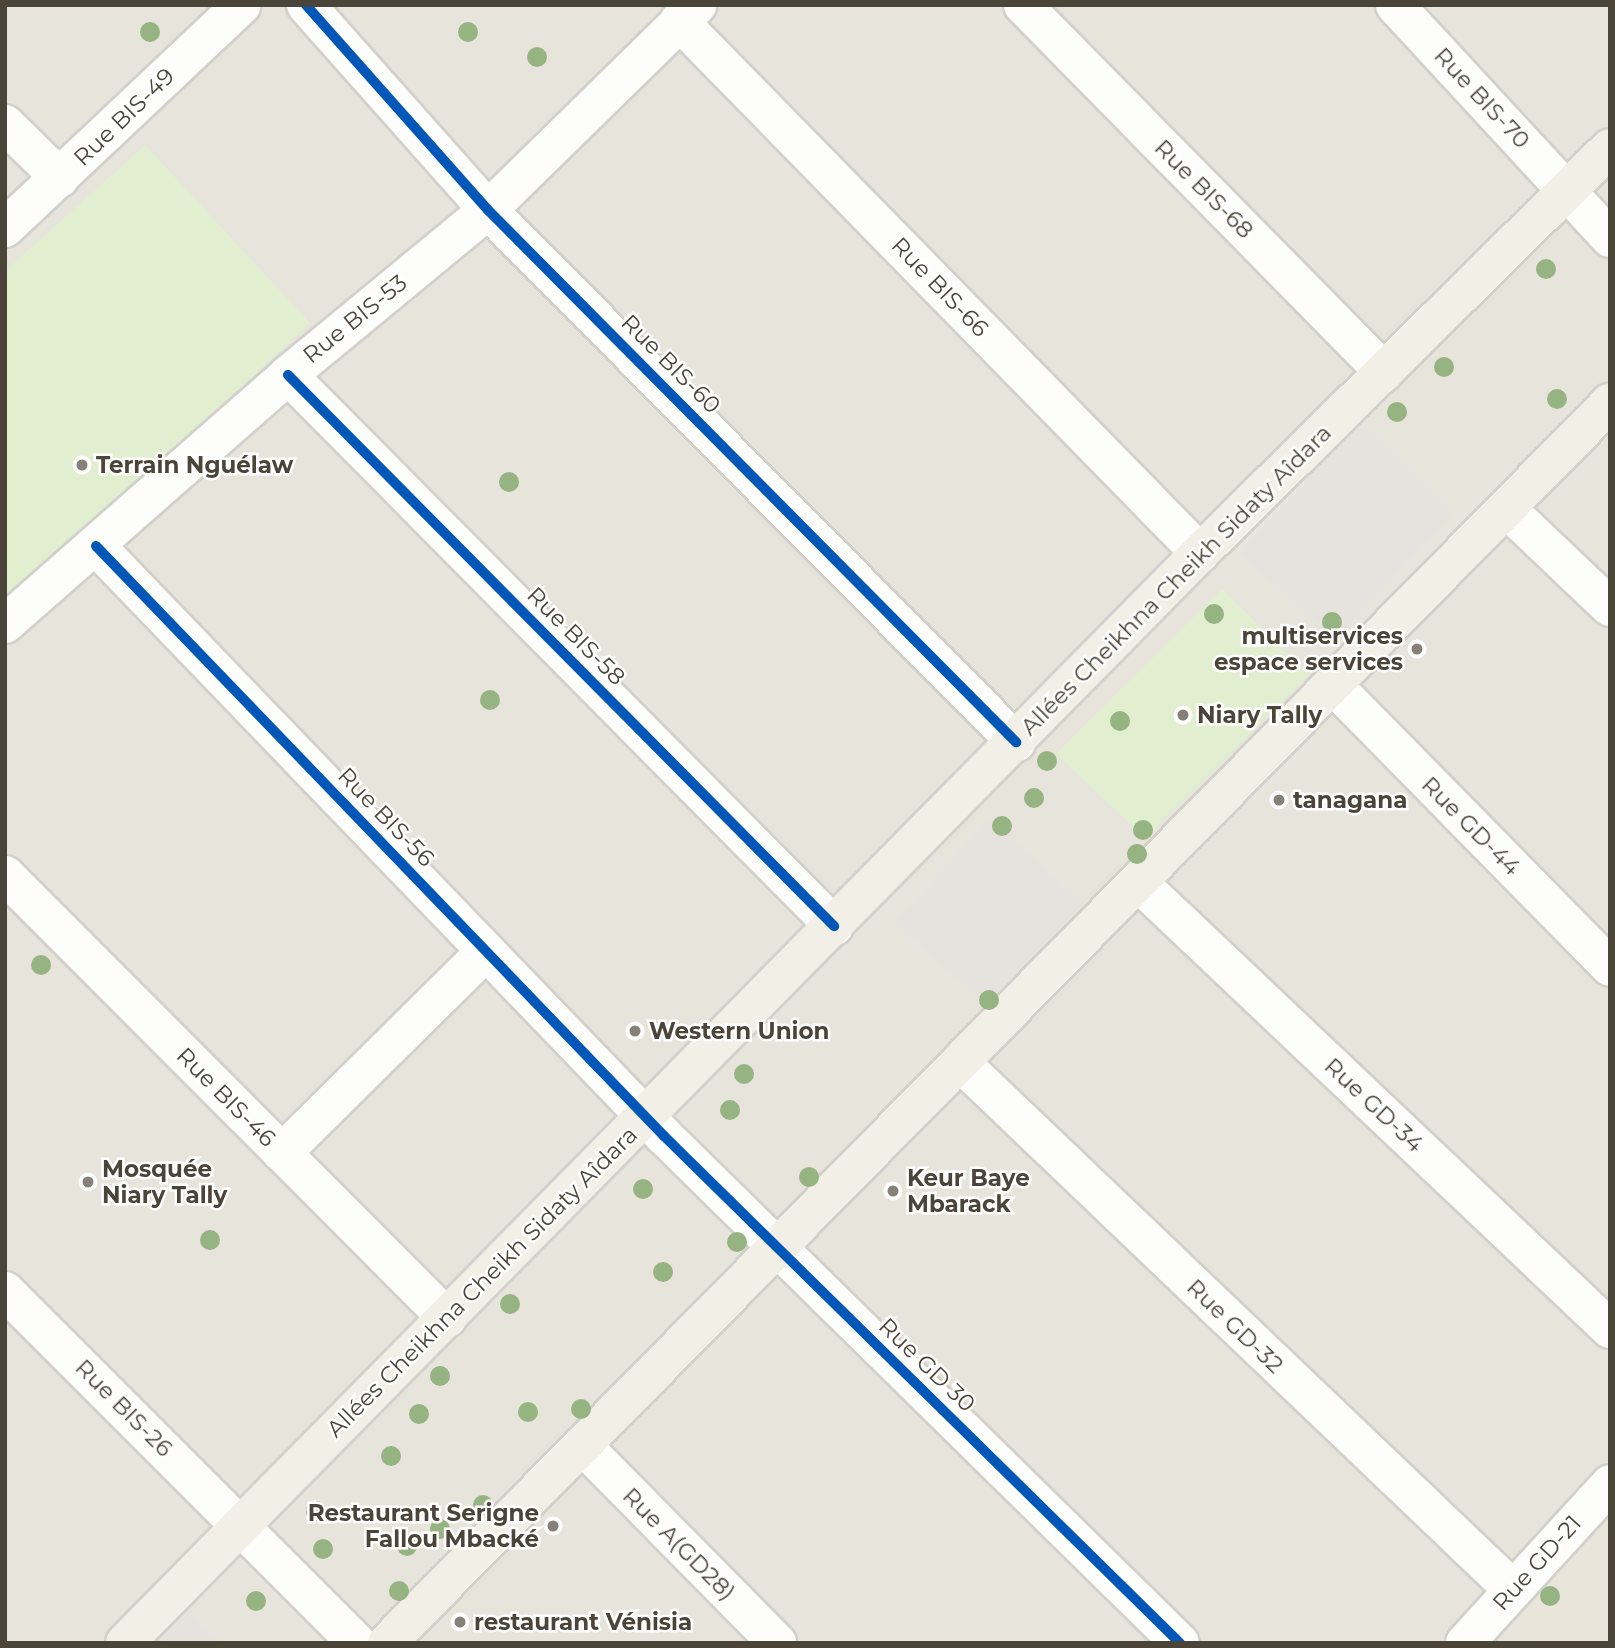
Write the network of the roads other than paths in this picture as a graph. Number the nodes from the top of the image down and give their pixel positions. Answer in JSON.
{"nodes":[{"id":1,"x":242,"y":5,"type":"edge"},
{"id":2,"x":306,"y":5,"type":"edge"},
{"id":3,"x":1023,"y":5,"type":"edge"},
{"id":4,"x":1395,"y":5,"type":"edge"},
{"id":5,"x":688,"y":13,"type":"edge"},
{"id":6,"x":5,"y":124,"type":"edge"},
{"id":7,"x":1610,"y":148,"type":"edge"},
{"id":8,"x":61,"y":178,"type":"junction"},
{"id":9,"x":1576,"y":199,"type":"junction"},
{"id":10,"x":488,"y":209,"type":"junction"},
{"id":11,"x":5,"y":228,"type":"edge"},
{"id":12,"x":1610,"y":238,"type":"edge"},
{"id":13,"x":1384,"y":372,"type":"junction"},
{"id":14,"x":288,"y":375,"type":"junction"},
{"id":15,"x":1610,"y":403,"type":"edge"},
{"id":16,"x":1507,"y":509,"type":"junction"},
{"id":17,"x":96,"y":546,"type":"junction"},
{"id":18,"x":1200,"y":553,"type":"junction"},
{"id":19,"x":1610,"y":607,"type":"edge"},
{"id":20,"x":5,"y":624,"type":"edge"},
{"id":21,"x":1333,"y":685,"type":"junction"},
{"id":22,"x":1016,"y":742,"type":"junction"},
{"id":23,"x":5,"y":875,"type":"edge"},
{"id":24,"x":1138,"y":882,"type":"junction"},
{"id":25,"x":834,"y":926,"type":"junction"},
{"id":26,"x":485,"y":952,"type":"junction"},
{"id":27,"x":1610,"y":967,"type":"edge"},
{"id":28,"x":960,"y":1062,"type":"junction"},
{"id":29,"x":655,"y":1126,"type":"junction"},
{"id":30,"x":282,"y":1153,"type":"junction"},
{"id":31,"x":770,"y":1239,"type":"junction"},
{"id":32,"x":5,"y":1291,"type":"edge"},
{"id":33,"x":447,"y":1318,"type":"junction"},
{"id":34,"x":1610,"y":1329,"type":"edge"},
{"id":35,"x":582,"y":1445,"type":"junction"},
{"id":36,"x":1610,"y":1484,"type":"edge"},
{"id":37,"x":254,"y":1537,"type":"junction"},
{"id":38,"x":1513,"y":1589,"type":"junction"},
{"id":39,"x":366,"y":1641,"type":"edge"},
{"id":40,"x":125,"y":1643,"type":"edge"},
{"id":41,"x":777,"y":1643,"type":"edge"},
{"id":42,"x":1180,"y":1643,"type":"edge"},
{"id":43,"x":1465,"y":1643,"type":"edge"}],
"edges":[{"from":1,"to":8,"type":"street","name":"Rue BIS-49"},
{"from":2,"to":10,"type":"street","name":"Rue BIS-60"},
{"from":3,"to":13,"type":"street","name":"Rue BIS-68"},
{"from":4,"to":9,"type":"street","name":"Rue BIS-70"},
{"from":5,"to":10,"type":"street","name":"Rue BIS-53"},
{"from":5,"to":18,"type":"street","name":"Rue BIS-66"},
{"from":6,"to":8,"type":"street"},
{"from":7,"to":9,"type":"main road","name":"Allées Cheikhna Cheikh Sidaty Aîdara"},
{"from":8,"to":11,"type":"street","name":"Rue BIS-49"},
{"from":9,"to":12,"type":"street","name":"Rue BIS-70"},
{"from":9,"to":13,"type":"main road","name":"Allées Cheikhna Cheikh Sidaty Aîdara"},
{"from":10,"to":14,"type":"street","name":"Rue BIS-53"},
{"from":10,"to":22,"type":"street","name":"Rue BIS-60"},
{"from":13,"to":18,"type":"main road","name":"Allées Cheikhna Cheikh Sidaty Aîdara"},
{"from":14,"to":17,"type":"street","name":"Rue BIS-53"},
{"from":14,"to":25,"type":"street","name":"Rue BIS-58"},
{"from":15,"to":16,"type":"main road"},
{"from":16,"to":19,"type":"street"},
{"from":16,"to":21,"type":"main road"},
{"from":17,"to":20,"type":"street","name":"Rue BIS-53"},
{"from":17,"to":26,"type":"street","name":"Rue BIS-56"},
{"from":18,"to":22,"type":"main road","name":"Allées Cheikhna Cheikh Sidaty Aîdara"},
{"from":21,"to":24,"type":"main road"},
{"from":21,"to":27,"type":"street","name":"Rue GD-44"},
{"from":22,"to":25,"type":"main road","name":"Allées Cheikhna Cheikh Sidaty Aîdara"},
{"from":23,"to":30,"type":"street","name":"Rue BIS-46"},
{"from":24,"to":28,"type":"main road"},
{"from":24,"to":34,"type":"street","name":"Rue GD-34"},
{"from":25,"to":29,"type":"main road","name":"Allées Cheikhna Cheikh Sidaty Aîdara"},
{"from":26,"to":29,"type":"street","name":"Rue BIS-56"},
{"from":26,"to":30,"type":"street"},
{"from":28,"to":31,"type":"main road"},
{"from":28,"to":38,"type":"street","name":"Rue GD-32"},
{"from":29,"to":31,"type":"street","name":"Rue GD 30"},
{"from":29,"to":33,"type":"main road","name":"Allées Cheikhna Cheikh Sidaty Aîdara"},
{"from":30,"to":33,"type":"street","name":"Rue BIS-46"},
{"from":31,"to":35,"type":"main road"},
{"from":31,"to":42,"type":"street","name":"Rue GD 30"},
{"from":32,"to":37,"type":"street","name":"Rue BIS-26"},
{"from":33,"to":37,"type":"main road","name":"Allées Cheikhna Cheikh Sidaty Aîdara"},
{"from":35,"to":39,"type":"main road"},
{"from":35,"to":41,"type":"street","name":"Rue A(GD28)"},
{"from":36,"to":38,"type":"street","name":"Rue GD-21"},
{"from":37,"to":39,"type":"street","name":"Rue BIS-26"},
{"from":37,"to":40,"type":"main road","name":"Allées Cheikhna Cheikh Sidaty Aîdara"},
{"from":38,"to":43,"type":"street","name":"Rue GD-21"}]}
